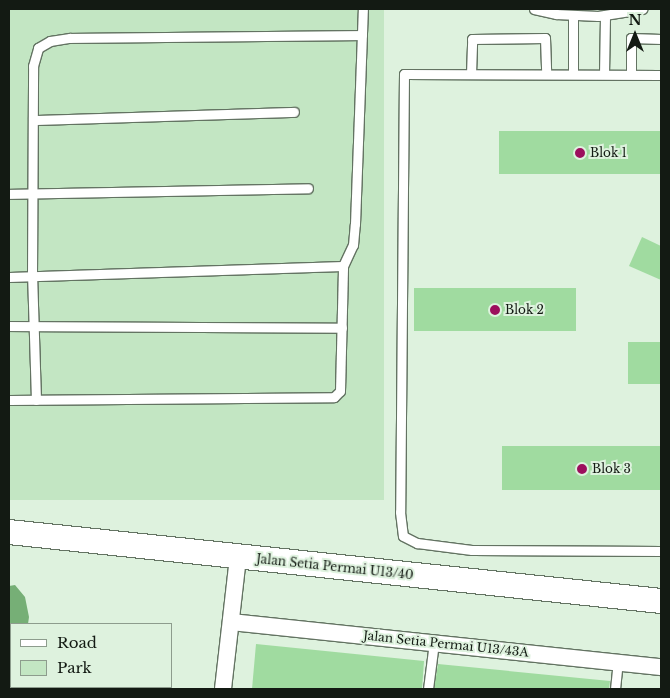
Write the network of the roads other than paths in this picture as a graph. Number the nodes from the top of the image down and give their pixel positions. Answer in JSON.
{"nodes":[{"id":1,"x":363,"y":9,"type":"edge"},
{"id":2,"x":534,"y":9,"type":"edge"},
{"id":3,"x":642,"y":9,"type":"edge"},
{"id":4,"x":573,"y":15,"type":"junction"},
{"id":5,"x":605,"y":15,"type":"junction"},
{"id":6,"x":362,"y":35,"type":"junction"},
{"id":7,"x":661,"y":39,"type":"edge"},
{"id":8,"x":471,"y":74,"type":"junction"},
{"id":9,"x":546,"y":74,"type":"junction"},
{"id":10,"x":573,"y":74,"type":"junction"},
{"id":11,"x":604,"y":74,"type":"junction"},
{"id":12,"x":631,"y":74,"type":"junction"},
{"id":13,"x":661,"y":75,"type":"edge"},
{"id":14,"x":294,"y":112,"type":"dead end"},
{"id":15,"x":33,"y":120,"type":"junction"},
{"id":16,"x":308,"y":188,"type":"dead end"},
{"id":17,"x":33,"y":193,"type":"junction"},
{"id":18,"x":9,"y":194,"type":"edge"},
{"id":19,"x":343,"y":266,"type":"junction"},
{"id":20,"x":32,"y":276,"type":"junction"},
{"id":21,"x":9,"y":277,"type":"edge"},
{"id":22,"x":9,"y":326,"type":"edge"},
{"id":23,"x":34,"y":326,"type":"junction"},
{"id":24,"x":342,"y":328,"type":"junction"},
{"id":25,"x":9,"y":400,"type":"edge"},
{"id":26,"x":36,"y":400,"type":"junction"},
{"id":27,"x":9,"y":532,"type":"edge"},
{"id":28,"x":661,"y":552,"type":"edge"},
{"id":29,"x":238,"y":557,"type":"junction"},
{"id":30,"x":661,"y":600,"type":"edge"},
{"id":31,"x":231,"y":622,"type":"junction"},
{"id":32,"x":434,"y":642,"type":"junction"},
{"id":33,"x":618,"y":662,"type":"junction"},
{"id":34,"x":661,"y":667,"type":"edge"},
{"id":35,"x":223,"y":689,"type":"edge"},
{"id":36,"x":428,"y":689,"type":"edge"},
{"id":37,"x":615,"y":689,"type":"edge"}],
"edges":[{"from":1,"to":6,"type":"lane"},
{"from":2,"to":4,"type":"lane"},
{"from":3,"to":5,"type":"lane"},
{"from":4,"to":5,"type":"lane"},
{"from":4,"to":10,"type":"lane"},
{"from":5,"to":11,"type":"lane"},
{"from":6,"to":15,"type":"lane"},
{"from":6,"to":19,"type":"lane"},
{"from":7,"to":12,"type":"lane"},
{"from":8,"to":9,"type":"lane"},
{"from":8,"to":9,"type":"lane"},
{"from":8,"to":28,"type":"lane"},
{"from":9,"to":10,"type":"lane"},
{"from":10,"to":11,"type":"lane"},
{"from":11,"to":12,"type":"lane"},
{"from":12,"to":13,"type":"lane"},
{"from":14,"to":15,"type":"lane"},
{"from":15,"to":17,"type":"lane"},
{"from":16,"to":17,"type":"lane"},
{"from":17,"to":18,"type":"lane"},
{"from":17,"to":20,"type":"lane"},
{"from":19,"to":20,"type":"lane"},
{"from":19,"to":24,"type":"lane"},
{"from":20,"to":21,"type":"lane"},
{"from":20,"to":23,"type":"lane"},
{"from":22,"to":23,"type":"lane"},
{"from":23,"to":24,"type":"lane"},
{"from":23,"to":26,"type":"lane"},
{"from":24,"to":26,"type":"lane"},
{"from":25,"to":26,"type":"lane"},
{"from":27,"to":29,"type":"street","name":"Jalan Setia Permai U13/40"},
{"from":29,"to":30,"type":"street","name":"Jalan Setia Permai U13/40"},
{"from":29,"to":31,"type":"street"},
{"from":31,"to":32,"type":"street","name":"Jalan Setia Permai U13/43A"},
{"from":31,"to":35,"type":"street"},
{"from":32,"to":33,"type":"street","name":"Jalan Setia Permai U13/43A"},
{"from":32,"to":36,"type":"lane"},
{"from":33,"to":34,"type":"street","name":"Jalan Setia Permai U13/43A"},
{"from":33,"to":37,"type":"lane"}]}
